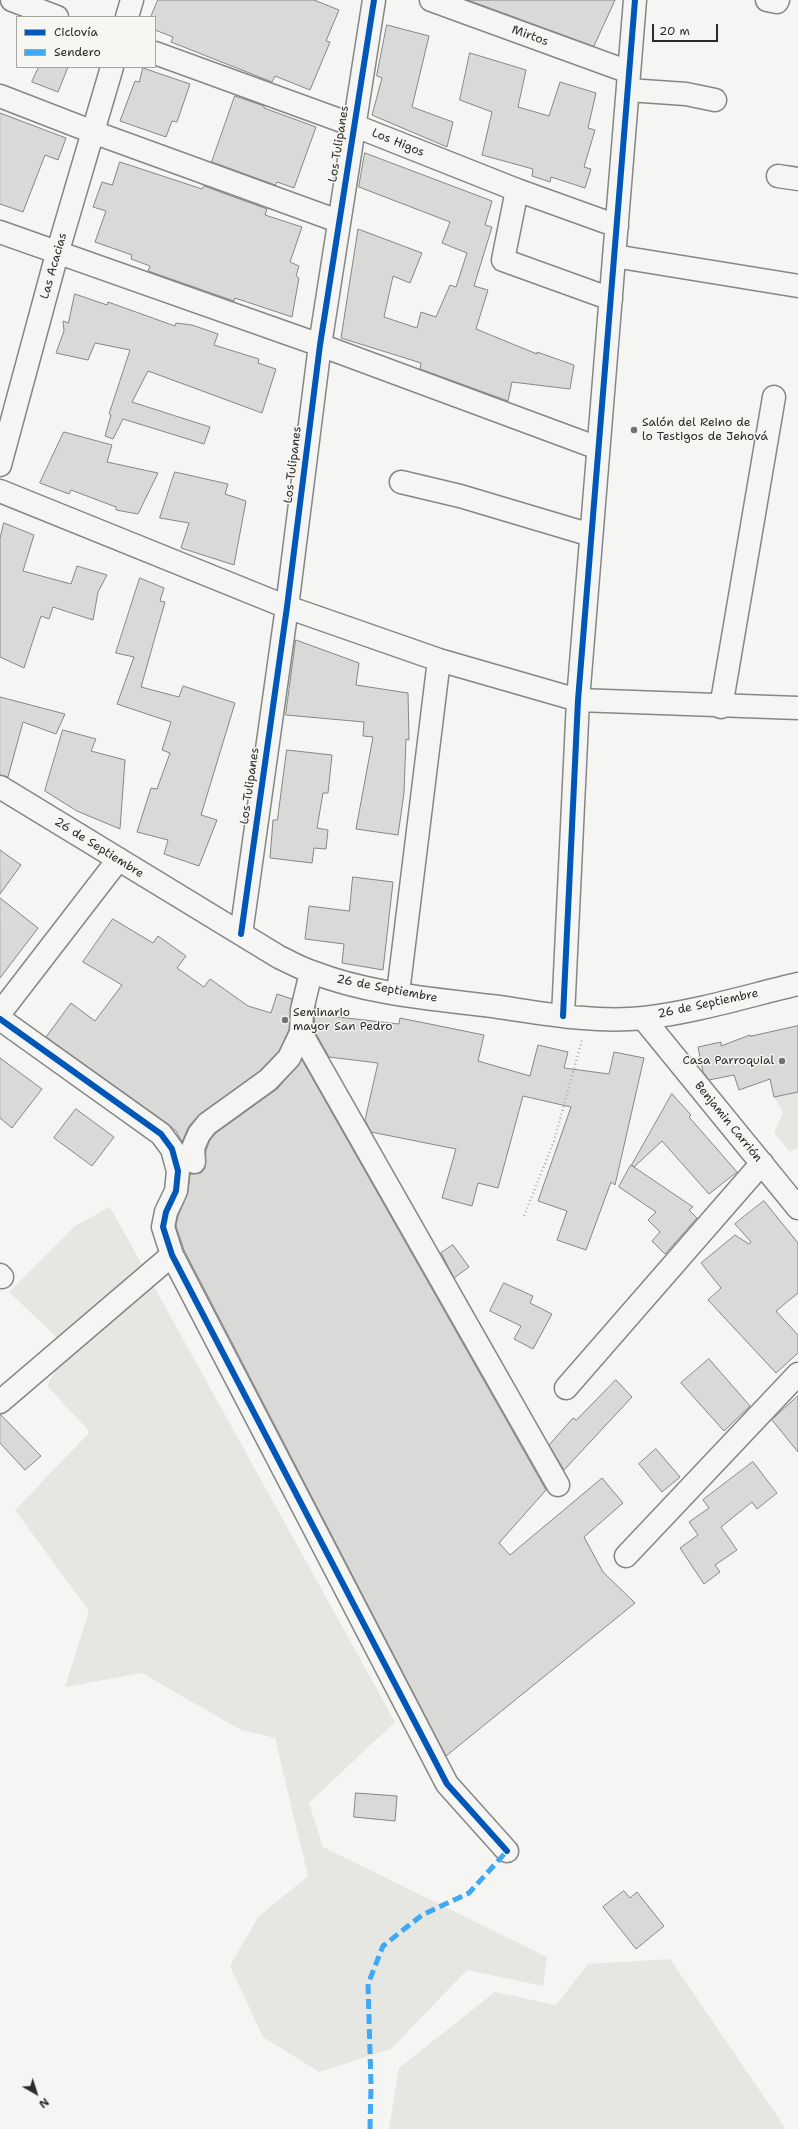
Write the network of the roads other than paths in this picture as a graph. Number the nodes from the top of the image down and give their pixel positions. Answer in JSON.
{"nodes":[{"id":1,"x":12,"y":0,"type":"edge"},
{"id":2,"x":132,"y":0,"type":"edge"},
{"id":3,"x":374,"y":0,"type":"edge"},
{"id":4,"x":431,"y":0,"type":"edge"},
{"id":5,"x":635,"y":0,"type":"edge"},
{"id":6,"x":54,"y":16,"type":"edge"},
{"id":7,"x":127,"y":16,"type":"edge"},
{"id":8,"x":156,"y":53,"type":"edge"},
{"id":9,"x":112,"y":68,"type":"edge"},
{"id":10,"x":628,"y":81,"type":"junction"},
{"id":11,"x":0,"y":96,"type":"edge"},
{"id":12,"x":716,"y":100,"type":"dead end"},
{"id":13,"x":354,"y":125,"type":"junction"},
{"id":14,"x":93,"y":132,"type":"junction"},
{"id":15,"x":517,"y":190,"type":"junction"},
{"id":16,"x":338,"y":221,"type":"junction"},
{"id":17,"x":617,"y":226,"type":"junction"},
{"id":18,"x":0,"y":232,"type":"edge"},
{"id":19,"x":57,"y":254,"type":"junction"},
{"id":20,"x":614,"y":256,"type":"junction"},
{"id":21,"x":798,"y":286,"type":"edge"},
{"id":22,"x":611,"y":299,"type":"junction"},
{"id":23,"x":320,"y":345,"type":"junction"},
{"id":24,"x":774,"y":397,"type":"dead end"},
{"id":25,"x":598,"y":448,"type":"junction"},
{"id":26,"x":0,"y":465,"type":"edge"},
{"id":27,"x":401,"y":482,"type":"dead end"},
{"id":28,"x":0,"y":491,"type":"edge"},
{"id":29,"x":591,"y":535,"type":"junction"},
{"id":30,"x":287,"y":607,"type":"junction"},
{"id":31,"x":439,"y":660,"type":"junction"},
{"id":32,"x":578,"y":700,"type":"junction"},
{"id":33,"x":721,"y":707,"type":"junction"},
{"id":34,"x":798,"y":708,"type":"edge"},
{"id":35,"x":0,"y":787,"type":"edge"},
{"id":36,"x":118,"y":860,"type":"junction"},
{"id":37,"x":241,"y":934,"type":"junction"},
{"id":38,"x":311,"y":972,"type":"junction"},
{"id":39,"x":798,"y":984,"type":"edge"},
{"id":40,"x":398,"y":993,"type":"junction"},
{"id":41,"x":0,"y":1013,"type":"edge"},
{"id":42,"x":563,"y":1016,"type":"junction"},
{"id":43,"x":643,"y":1018,"type":"junction"},
{"id":44,"x":0,"y":1019,"type":"edge"},
{"id":45,"x":301,"y":1033,"type":"junction"},
{"id":46,"x":194,"y":1162,"type":"dead end"},
{"id":47,"x":762,"y":1163,"type":"junction"},
{"id":48,"x":798,"y":1208,"type":"edge"},
{"id":49,"x":172,"y":1255,"type":"junction"},
{"id":50,"x":798,"y":1374,"type":"edge"},
{"id":51,"x":566,"y":1388,"type":"dead end"},
{"id":52,"x":0,"y":1402,"type":"edge"},
{"id":53,"x":558,"y":1485,"type":"dead end"},
{"id":54,"x":626,"y":1556,"type":"dead end"},
{"id":55,"x":507,"y":1851,"type":"dead end"}],
"edges":[{"from":1,"to":6,"type":"street"},
{"from":2,"to":7,"type":"street"},
{"from":3,"to":13,"type":"street","name":"Los Tulipanes"},
{"from":4,"to":10,"type":"street","name":"Mirtos"},
{"from":5,"to":10,"type":"street"},
{"from":8,"to":13,"type":"street","name":"Los Higos"},
{"from":9,"to":14,"type":"street","name":"Las Acacias"},
{"from":10,"to":12,"type":"street","name":"Mirtos"},
{"from":10,"to":17,"type":"street"},
{"from":11,"to":14,"type":"street"},
{"from":13,"to":15,"type":"street","name":"Los Higos"},
{"from":13,"to":16,"type":"street","name":"Los Tulipanes"},
{"from":14,"to":16,"type":"street"},
{"from":14,"to":19,"type":"street","name":"Las Acacias"},
{"from":15,"to":17,"type":"street","name":"Los Higos"},
{"from":15,"to":22,"type":"street"},
{"from":16,"to":23,"type":"street","name":"Los Tulipanes"},
{"from":17,"to":20,"type":"street"},
{"from":18,"to":19,"type":"street"},
{"from":19,"to":23,"type":"street"},
{"from":19,"to":26,"type":"street","name":"Las Acacias"},
{"from":20,"to":21,"type":"street"},
{"from":20,"to":22,"type":"street"},
{"from":22,"to":25,"type":"street"},
{"from":23,"to":25,"type":"street"},
{"from":23,"to":30,"type":"street","name":"Los Tulipanes"},
{"from":24,"to":33,"type":"street"},
{"from":25,"to":29,"type":"street"},
{"from":27,"to":29,"type":"street"},
{"from":28,"to":30,"type":"street"},
{"from":29,"to":32,"type":"street"},
{"from":30,"to":31,"type":"street"},
{"from":30,"to":37,"type":"street","name":"Los Tulipanes"},
{"from":31,"to":32,"type":"street"},
{"from":31,"to":40,"type":"street"},
{"from":32,"to":33,"type":"street"},
{"from":32,"to":42,"type":"street"},
{"from":33,"to":34,"type":"street"},
{"from":35,"to":36,"type":"street","name":"26 de Septiembre"},
{"from":36,"to":37,"type":"street","name":"26 de Septiembre"},
{"from":36,"to":41,"type":"street"},
{"from":37,"to":38,"type":"street","name":"26 de Septiembre"},
{"from":38,"to":40,"type":"street","name":"26 de Septiembre"},
{"from":38,"to":45,"type":"street"},
{"from":39,"to":43,"type":"street","name":"26 de Septiembre"},
{"from":40,"to":42,"type":"street","name":"26 de Septiembre"},
{"from":42,"to":43,"type":"street","name":"26 de Septiembre"},
{"from":43,"to":47,"type":"street","name":"Benjamin Carrión"},
{"from":44,"to":49,"type":"street"},
{"from":45,"to":46,"type":"street"},
{"from":45,"to":53,"type":"street"},
{"from":47,"to":48,"type":"street","name":"Benjamin Carrión"},
{"from":47,"to":51,"type":"street"},
{"from":49,"to":52,"type":"street"},
{"from":49,"to":55,"type":"street"},
{"from":50,"to":54,"type":"street"}]}
